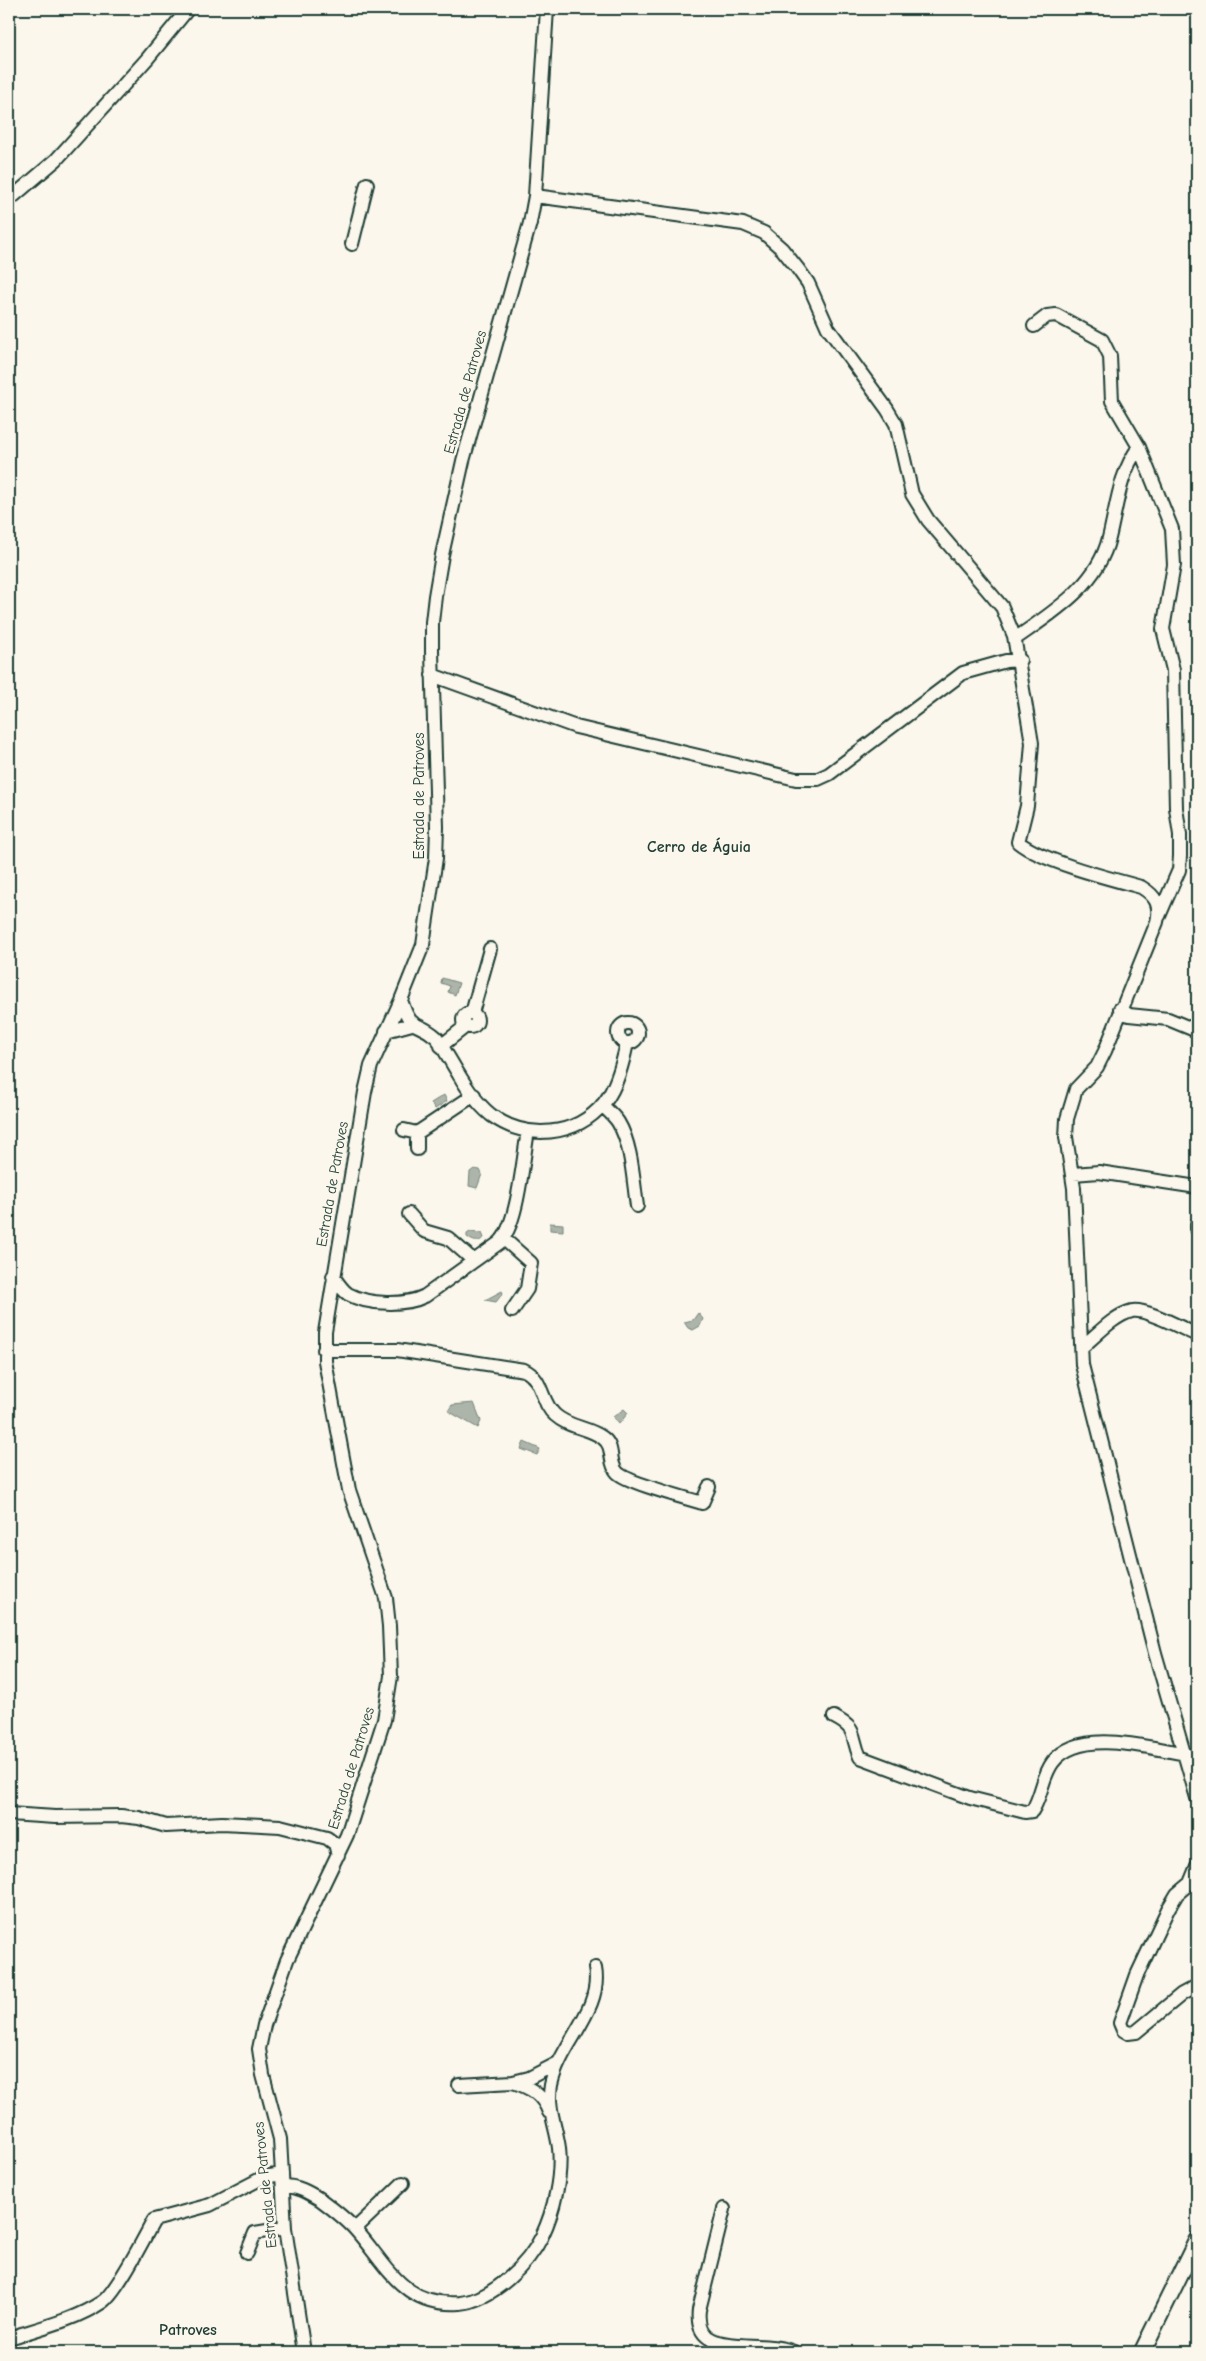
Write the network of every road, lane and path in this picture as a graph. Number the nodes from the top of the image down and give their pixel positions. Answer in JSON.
{"nodes":[{"id":1,"x":188,"y":9,"type":"edge"},
{"id":2,"x":547,"y":9,"type":"edge"},
{"id":3,"x":367,"y":184,"type":"dead end"},
{"id":4,"x":535,"y":196,"type":"junction"},
{"id":5,"x":9,"y":200,"type":"edge"},
{"id":6,"x":352,"y":244,"type":"dead end"},
{"id":7,"x":1034,"y":326,"type":"dead end"},
{"id":8,"x":1139,"y":448,"type":"junction"},
{"id":9,"x":1015,"y":639,"type":"junction"},
{"id":10,"x":1020,"y":660,"type":"junction"},
{"id":11,"x":432,"y":675,"type":"junction"},
{"id":12,"x":1141,"y":888,"type":"junction"},
{"id":13,"x":1168,"y":898,"type":"junction"},
{"id":14,"x":1157,"y":920,"type":"junction"},
{"id":15,"x":490,"y":949,"type":"dead end"},
{"id":16,"x":401,"y":1000,"type":"junction"},
{"id":17,"x":1120,"y":1009,"type":"junction"},
{"id":18,"x":412,"y":1024,"type":"junction"},
{"id":19,"x":386,"y":1031,"type":"junction"},
{"id":20,"x":1197,"y":1031,"type":"edge"},
{"id":21,"x":628,"y":1042,"type":"dead end"},
{"id":22,"x":442,"y":1046,"type":"junction"},
{"id":23,"x":474,"y":1095,"type":"junction"},
{"id":24,"x":602,"y":1105,"type":"junction"},
{"id":25,"x":528,"y":1131,"type":"junction"},
{"id":26,"x":417,"y":1149,"type":"dead end"},
{"id":27,"x":1073,"y":1174,"type":"junction"},
{"id":28,"x":1197,"y":1187,"type":"edge"},
{"id":29,"x":637,"y":1206,"type":"dead end"},
{"id":30,"x":409,"y":1214,"type":"dead end"},
{"id":31,"x":1197,"y":1224,"type":"edge"},
{"id":32,"x":1197,"y":1229,"type":"edge"},
{"id":33,"x":504,"y":1238,"type":"junction"},
{"id":34,"x":474,"y":1261,"type":"junction"},
{"id":35,"x":332,"y":1276,"type":"junction"},
{"id":36,"x":358,"y":1298,"type":"junction"},
{"id":37,"x":512,"y":1311,"type":"dead end"},
{"id":38,"x":328,"y":1312,"type":"junction"},
{"id":39,"x":1197,"y":1335,"type":"edge"},
{"id":40,"x":1082,"y":1348,"type":"junction"},
{"id":41,"x":324,"y":1350,"type":"junction"},
{"id":42,"x":708,"y":1487,"type":"dead end"},
{"id":43,"x":834,"y":1717,"type":"dead end"},
{"id":44,"x":1186,"y":1754,"type":"junction"},
{"id":45,"x":1197,"y":1798,"type":"edge"},
{"id":46,"x":9,"y":1814,"type":"edge"},
{"id":47,"x":347,"y":1835,"type":"junction"},
{"id":48,"x":327,"y":1838,"type":"junction"},
{"id":49,"x":338,"y":1855,"type":"junction"},
{"id":50,"x":1197,"y":1866,"type":"edge"},
{"id":51,"x":595,"y":1968,"type":"dead end"},
{"id":52,"x":1197,"y":1986,"type":"edge"},
{"id":53,"x":558,"y":2063,"type":"junction"},
{"id":54,"x":513,"y":2082,"type":"junction"},
{"id":55,"x":459,"y":2085,"type":"dead end"},
{"id":56,"x":550,"y":2114,"type":"junction"},
{"id":57,"x":282,"y":2180,"type":"junction"},
{"id":58,"x":403,"y":2183,"type":"dead end"},
{"id":59,"x":724,"y":2208,"type":"dead end"},
{"id":60,"x":285,"y":2228,"type":"junction"},
{"id":61,"x":355,"y":2229,"type":"junction"},
{"id":62,"x":1197,"y":2240,"type":"edge"},
{"id":63,"x":247,"y":2253,"type":"dead end"},
{"id":64,"x":9,"y":2338,"type":"edge"},
{"id":65,"x":304,"y":2352,"type":"edge"},
{"id":66,"x":794,"y":2352,"type":"edge"},
{"id":67,"x":1142,"y":2352,"type":"edge"}],
"edges":[{"from":1,"to":5,"type":"street"},
{"from":2,"to":4,"type":"street","name":"Estrada de Patroves"},
{"from":3,"to":6,"type":"street"},
{"from":4,"to":9,"type":"street"},
{"from":4,"to":11,"type":"street","name":"Estrada de Patroves"},
{"from":7,"to":8,"type":"street"},
{"from":8,"to":9,"type":"street"},
{"from":8,"to":13,"type":"street"},
{"from":9,"to":10,"type":"street"},
{"from":10,"to":11,"type":"street"},
{"from":10,"to":12,"type":"street"},
{"from":11,"to":16,"type":"street","name":"Estrada de Patroves"},
{"from":12,"to":13,"type":"street"},
{"from":12,"to":14,"type":"street"},
{"from":13,"to":14,"type":"street"},
{"from":14,"to":17,"type":"street"},
{"from":15,"to":22,"type":"street"},
{"from":16,"to":18,"type":"street"},
{"from":16,"to":19,"type":"street","name":"Estrada de Patroves"},
{"from":17,"to":20,"type":"street"},
{"from":17,"to":27,"type":"street"},
{"from":18,"to":19,"type":"street"},
{"from":18,"to":22,"type":"street"},
{"from":19,"to":35,"type":"street","name":"Estrada de Patroves"},
{"from":21,"to":24,"type":"street"},
{"from":22,"to":23,"type":"street"},
{"from":23,"to":25,"type":"street"},
{"from":23,"to":26,"type":"street"},
{"from":24,"to":25,"type":"street"},
{"from":24,"to":29,"type":"street"},
{"from":25,"to":33,"type":"street"},
{"from":27,"to":28,"type":"street"},
{"from":27,"to":40,"type":"street"},
{"from":30,"to":34,"type":"street"},
{"from":31,"to":32,"type":"street"},
{"from":33,"to":34,"type":"street"},
{"from":33,"to":37,"type":"street"},
{"from":34,"to":36,"type":"street"},
{"from":35,"to":36,"type":"street"},
{"from":35,"to":38,"type":"street","name":"Estrada de Patroves"},
{"from":36,"to":38,"type":"street"},
{"from":38,"to":41,"type":"street","name":"Estrada de Patroves"},
{"from":39,"to":40,"type":"street"},
{"from":40,"to":44,"type":"street"},
{"from":41,"to":42,"type":"street"},
{"from":41,"to":47,"type":"street","name":"Estrada de Patroves"},
{"from":43,"to":44,"type":"street"},
{"from":44,"to":45,"type":"street"},
{"from":46,"to":48,"type":"street"},
{"from":47,"to":48,"type":"street"},
{"from":47,"to":49,"type":"street","name":"Estrada de Patroves"},
{"from":48,"to":49,"type":"street"},
{"from":49,"to":57,"type":"street","name":"Estrada de Patroves"},
{"from":50,"to":52,"type":"street"},
{"from":51,"to":53,"type":"street"},
{"from":53,"to":54,"type":"street"},
{"from":53,"to":56,"type":"street"},
{"from":54,"to":55,"type":"street"},
{"from":54,"to":56,"type":"street"},
{"from":56,"to":61,"type":"street"},
{"from":57,"to":60,"type":"street","name":"Estrada de Patroves"},
{"from":57,"to":61,"type":"street"},
{"from":57,"to":64,"type":"street"},
{"from":58,"to":61,"type":"street"},
{"from":59,"to":66,"type":"street"},
{"from":60,"to":63,"type":"street"},
{"from":60,"to":65,"type":"street","name":"Estrada de Patroves"},
{"from":62,"to":67,"type":"main road"}]}
